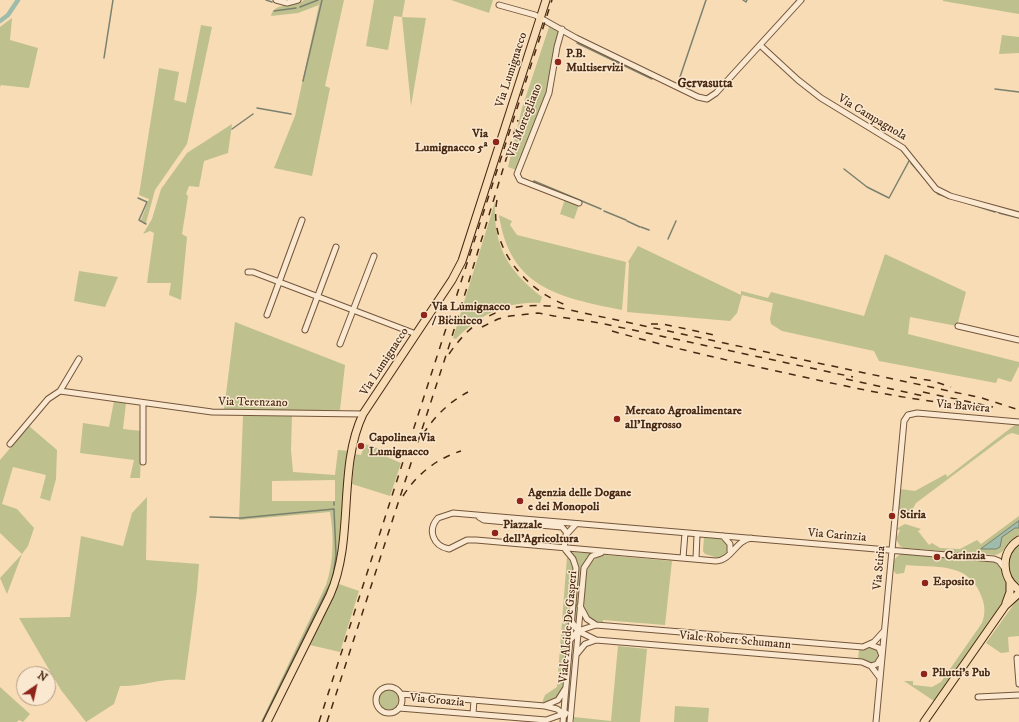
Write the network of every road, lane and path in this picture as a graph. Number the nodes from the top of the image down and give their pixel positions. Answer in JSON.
{"nodes":[{"id":1,"x":276,"y":0,"type":"edge"},
{"id":2,"x":298,"y":0,"type":"edge"},
{"id":3,"x":546,"y":0,"type":"edge"},
{"id":4,"x":801,"y":0,"type":"edge"},
{"id":5,"x":499,"y":5,"type":"dead end"},
{"id":6,"x":540,"y":18,"type":"junction"},
{"id":7,"x":562,"y":30,"type":"junction"},
{"id":8,"x":760,"y":45,"type":"junction"},
{"id":9,"x":579,"y":203,"type":"dead end"},
{"id":10,"x":1019,"y":215,"type":"edge"},
{"id":11,"x":302,"y":220,"type":"dead end"},
{"id":12,"x":336,"y":246,"type":"dead end"},
{"id":13,"x":374,"y":256,"type":"dead end"},
{"id":14,"x":248,"y":272,"type":"dead end"},
{"id":15,"x":279,"y":282,"type":"junction"},
{"id":16,"x":317,"y":297,"type":"junction"},
{"id":17,"x":354,"y":310,"type":"junction"},
{"id":18,"x":267,"y":315,"type":"dead end"},
{"id":19,"x":958,"y":326,"type":"dead end"},
{"id":20,"x":305,"y":330,"type":"dead end"},
{"id":21,"x":416,"y":334,"type":"junction"},
{"id":22,"x":1019,"y":340,"type":"edge"},
{"id":23,"x":340,"y":344,"type":"dead end"},
{"id":24,"x":79,"y":359,"type":"dead end"},
{"id":25,"x":60,"y":391,"type":"junction"},
{"id":26,"x":143,"y":403,"type":"junction"},
{"id":27,"x":363,"y":414,"type":"junction"},
{"id":28,"x":907,"y":416,"type":"joint"},
{"id":29,"x":1019,"y":422,"type":"edge"},
{"id":30,"x":10,"y":444,"type":"dead end"},
{"id":31,"x":143,"y":462,"type":"dead end"},
{"id":32,"x":477,"y":516,"type":"junction"},
{"id":33,"x":576,"y":524,"type":"junction"},
{"id":34,"x":567,"y":533,"type":"junction"},
{"id":35,"x":685,"y":533,"type":"junction"},
{"id":36,"x":697,"y":534,"type":"junction"},
{"id":37,"x":723,"y":536,"type":"junction"},
{"id":38,"x":751,"y":538,"type":"junction"},
{"id":39,"x":1019,"y":540,"type":"edge"},
{"id":40,"x":564,"y":548,"type":"junction"},
{"id":41,"x":891,"y":551,"type":"junction"},
{"id":42,"x":610,"y":552,"type":"junction"},
{"id":43,"x":1008,"y":552,"type":"junction"},
{"id":44,"x":728,"y":556,"type":"junction"},
{"id":45,"x":683,"y":558,"type":"junction"},
{"id":46,"x":696,"y":559,"type":"junction"},
{"id":47,"x":994,"y":559,"type":"junction"},
{"id":48,"x":1005,"y":569,"type":"junction"},
{"id":49,"x":1010,"y":582,"type":"junction"},
{"id":50,"x":1019,"y":590,"type":"edge"},
{"id":51,"x":1019,"y":593,"type":"edge"},
{"id":52,"x":580,"y":605,"type":"junction"},
{"id":53,"x":1005,"y":606,"type":"junction"},
{"id":54,"x":572,"y":622,"type":"junction"},
{"id":55,"x":596,"y":625,"type":"junction"},
{"id":56,"x":885,"y":630,"type":"junction"},
{"id":57,"x":578,"y":631,"type":"junction"},
{"id":58,"x":571,"y":639,"type":"junction"},
{"id":59,"x":596,"y":640,"type":"junction"},
{"id":60,"x":870,"y":645,"type":"junction"},
{"id":61,"x":576,"y":656,"type":"junction"},
{"id":62,"x":882,"y":656,"type":"junction"},
{"id":63,"x":1017,"y":658,"type":"dead end"},
{"id":64,"x":871,"y":666,"type":"junction"},
{"id":65,"x":880,"y":679,"type":"junction"},
{"id":66,"x":1019,"y":684,"type":"edge"},
{"id":67,"x":566,"y":686,"type":"junction"},
{"id":68,"x":401,"y":694,"type":"junction"},
{"id":69,"x":1019,"y":695,"type":"edge"},
{"id":70,"x":978,"y":697,"type":"dead end"},
{"id":71,"x":474,"y":700,"type":"junction"},
{"id":72,"x":545,"y":706,"type":"junction"},
{"id":73,"x":399,"y":708,"type":"junction"},
{"id":74,"x":571,"y":708,"type":"junction"},
{"id":75,"x":473,"y":714,"type":"junction"},
{"id":76,"x":564,"y":714,"type":"junction"},
{"id":77,"x":547,"y":721,"type":"edge"},
{"id":78,"x":267,"y":722,"type":"edge"},
{"id":79,"x":563,"y":722,"type":"edge"},
{"id":80,"x":570,"y":722,"type":"edge"},
{"id":81,"x":876,"y":722,"type":"edge"},
{"id":82,"x":924,"y":722,"type":"edge"}],
"edges":[{"from":1,"to":2,"type":"street"},
{"from":3,"to":6,"type":"main road","name":"Via Lumignacco"},
{"from":4,"to":8,"type":"street"},
{"from":5,"to":6,"type":"street"},
{"from":6,"to":7,"type":"street"},
{"from":6,"to":21,"type":"main road","name":"Via Lumignacco"},
{"from":7,"to":8,"type":"street"},
{"from":7,"to":9,"type":"street","name":"Via Mortegliano"},
{"from":8,"to":10,"type":"street","name":"Via Campagnola"},
{"from":11,"to":15,"type":"street"},
{"from":12,"to":16,"type":"street"},
{"from":13,"to":17,"type":"street"},
{"from":14,"to":15,"type":"street"},
{"from":15,"to":16,"type":"street"},
{"from":15,"to":18,"type":"street"},
{"from":16,"to":17,"type":"street"},
{"from":16,"to":20,"type":"street"},
{"from":17,"to":21,"type":"street"},
{"from":17,"to":23,"type":"street"},
{"from":19,"to":22,"type":"street"},
{"from":21,"to":27,"type":"main road","name":"Via Lumignacco"},
{"from":24,"to":25,"type":"street"},
{"from":25,"to":26,"type":"street","name":"Via Terenzano"},
{"from":25,"to":30,"type":"street"},
{"from":26,"to":27,"type":"street","name":"Via Terenzano"},
{"from":26,"to":31,"type":"street"},
{"from":27,"to":78,"type":"main road","name":"Via Lumignacco"},
{"from":28,"to":29,"type":"street","name":"Via Baviera"},
{"from":28,"to":41,"type":"street","name":"Via Stiria"},
{"from":32,"to":33,"type":"street"},
{"from":32,"to":34,"type":"street"},
{"from":32,"to":40,"type":"street"},
{"from":33,"to":34,"type":"street"},
{"from":33,"to":35,"type":"street"},
{"from":34,"to":40,"type":"street"},
{"from":35,"to":36,"type":"street"},
{"from":35,"to":45,"type":"street"},
{"from":36,"to":37,"type":"street"},
{"from":36,"to":46,"type":"street"},
{"from":37,"to":38,"type":"street"},
{"from":37,"to":44,"type":"street"},
{"from":38,"to":41,"type":"street","name":"Via Carinzia"},
{"from":38,"to":44,"type":"street"},
{"from":39,"to":43,"type":"main road"},
{"from":40,"to":42,"type":"street"},
{"from":40,"to":54,"type":"street","name":"Viale Alcide De Gasperi"},
{"from":41,"to":47,"type":"street","name":"Via Carinzia"},
{"from":41,"to":56,"type":"street","name":"Via Stiria"},
{"from":42,"to":45,"type":"street"},
{"from":42,"to":52,"type":"street","name":"Viale Alcide De Gasperi"},
{"from":43,"to":47,"type":"street"},
{"from":43,"to":48,"type":"main road"},
{"from":44,"to":46,"type":"street"},
{"from":45,"to":46,"type":"street"},
{"from":47,"to":48,"type":"street"},
{"from":48,"to":49,"type":"main road"},
{"from":49,"to":50,"type":"main road"},
{"from":49,"to":53,"type":"main road"},
{"from":51,"to":53,"type":"main road"},
{"from":52,"to":55,"type":"street"},
{"from":52,"to":57,"type":"street","name":"Viale Alcide De Gasperi"},
{"from":53,"to":82,"type":"main road"},
{"from":54,"to":57,"type":"street","name":"Viale Robert Schumann"},
{"from":54,"to":58,"type":"street","name":"Viale Alcide De Gasperi"},
{"from":55,"to":57,"type":"street","name":"Viale Robert Schumann"},
{"from":55,"to":60,"type":"street","name":"Viale Robert Schumann"},
{"from":56,"to":60,"type":"street"},
{"from":56,"to":62,"type":"street","name":"Via Stiria"},
{"from":57,"to":58,"type":"street"},
{"from":57,"to":59,"type":"street","name":"Viale Robert Schumann"},
{"from":57,"to":61,"type":"street","name":"Viale Alcide De Gasperi"},
{"from":58,"to":67,"type":"street","name":"Viale Alcide De Gasperi"},
{"from":59,"to":61,"type":"street"},
{"from":59,"to":64,"type":"street","name":"Viale Robert Schumann"},
{"from":60,"to":62,"type":"street"},
{"from":61,"to":74,"type":"street","name":"Viale Alcide De Gasperi"},
{"from":62,"to":64,"type":"street"},
{"from":62,"to":65,"type":"street","name":"Via Stiria"},
{"from":63,"to":66,"type":"street"},
{"from":64,"to":65,"type":"street"},
{"from":65,"to":81,"type":"street","name":"Via Stiria"},
{"from":67,"to":72,"type":"street"},
{"from":67,"to":76,"type":"street","name":"Viale Alcide De Gasperi"},
{"from":68,"to":71,"type":"street","name":"Via Croazia"},
{"from":68,"to":73,"type":"street","name":"Via Croazia"},
{"from":68,"to":73,"type":"street","name":"Via Croazia"},
{"from":69,"to":70,"type":"street"},
{"from":71,"to":72,"type":"street","name":"Via Croazia"},
{"from":71,"to":75,"type":"street","name":"Via Croazia"},
{"from":72,"to":76,"type":"street","name":"Via Croazia"},
{"from":73,"to":75,"type":"street","name":"Via Croazia"},
{"from":74,"to":76,"type":"street","name":"Via Croazia"},
{"from":74,"to":80,"type":"street","name":"Viale Alcide De Gasperi"},
{"from":75,"to":77,"type":"street","name":"Via Croazia"},
{"from":76,"to":77,"type":"street","name":"Via Croazia"},
{"from":76,"to":79,"type":"street","name":"Viale Alcide De Gasperi"},
{"from":76,"to":80,"type":"street"}]}
